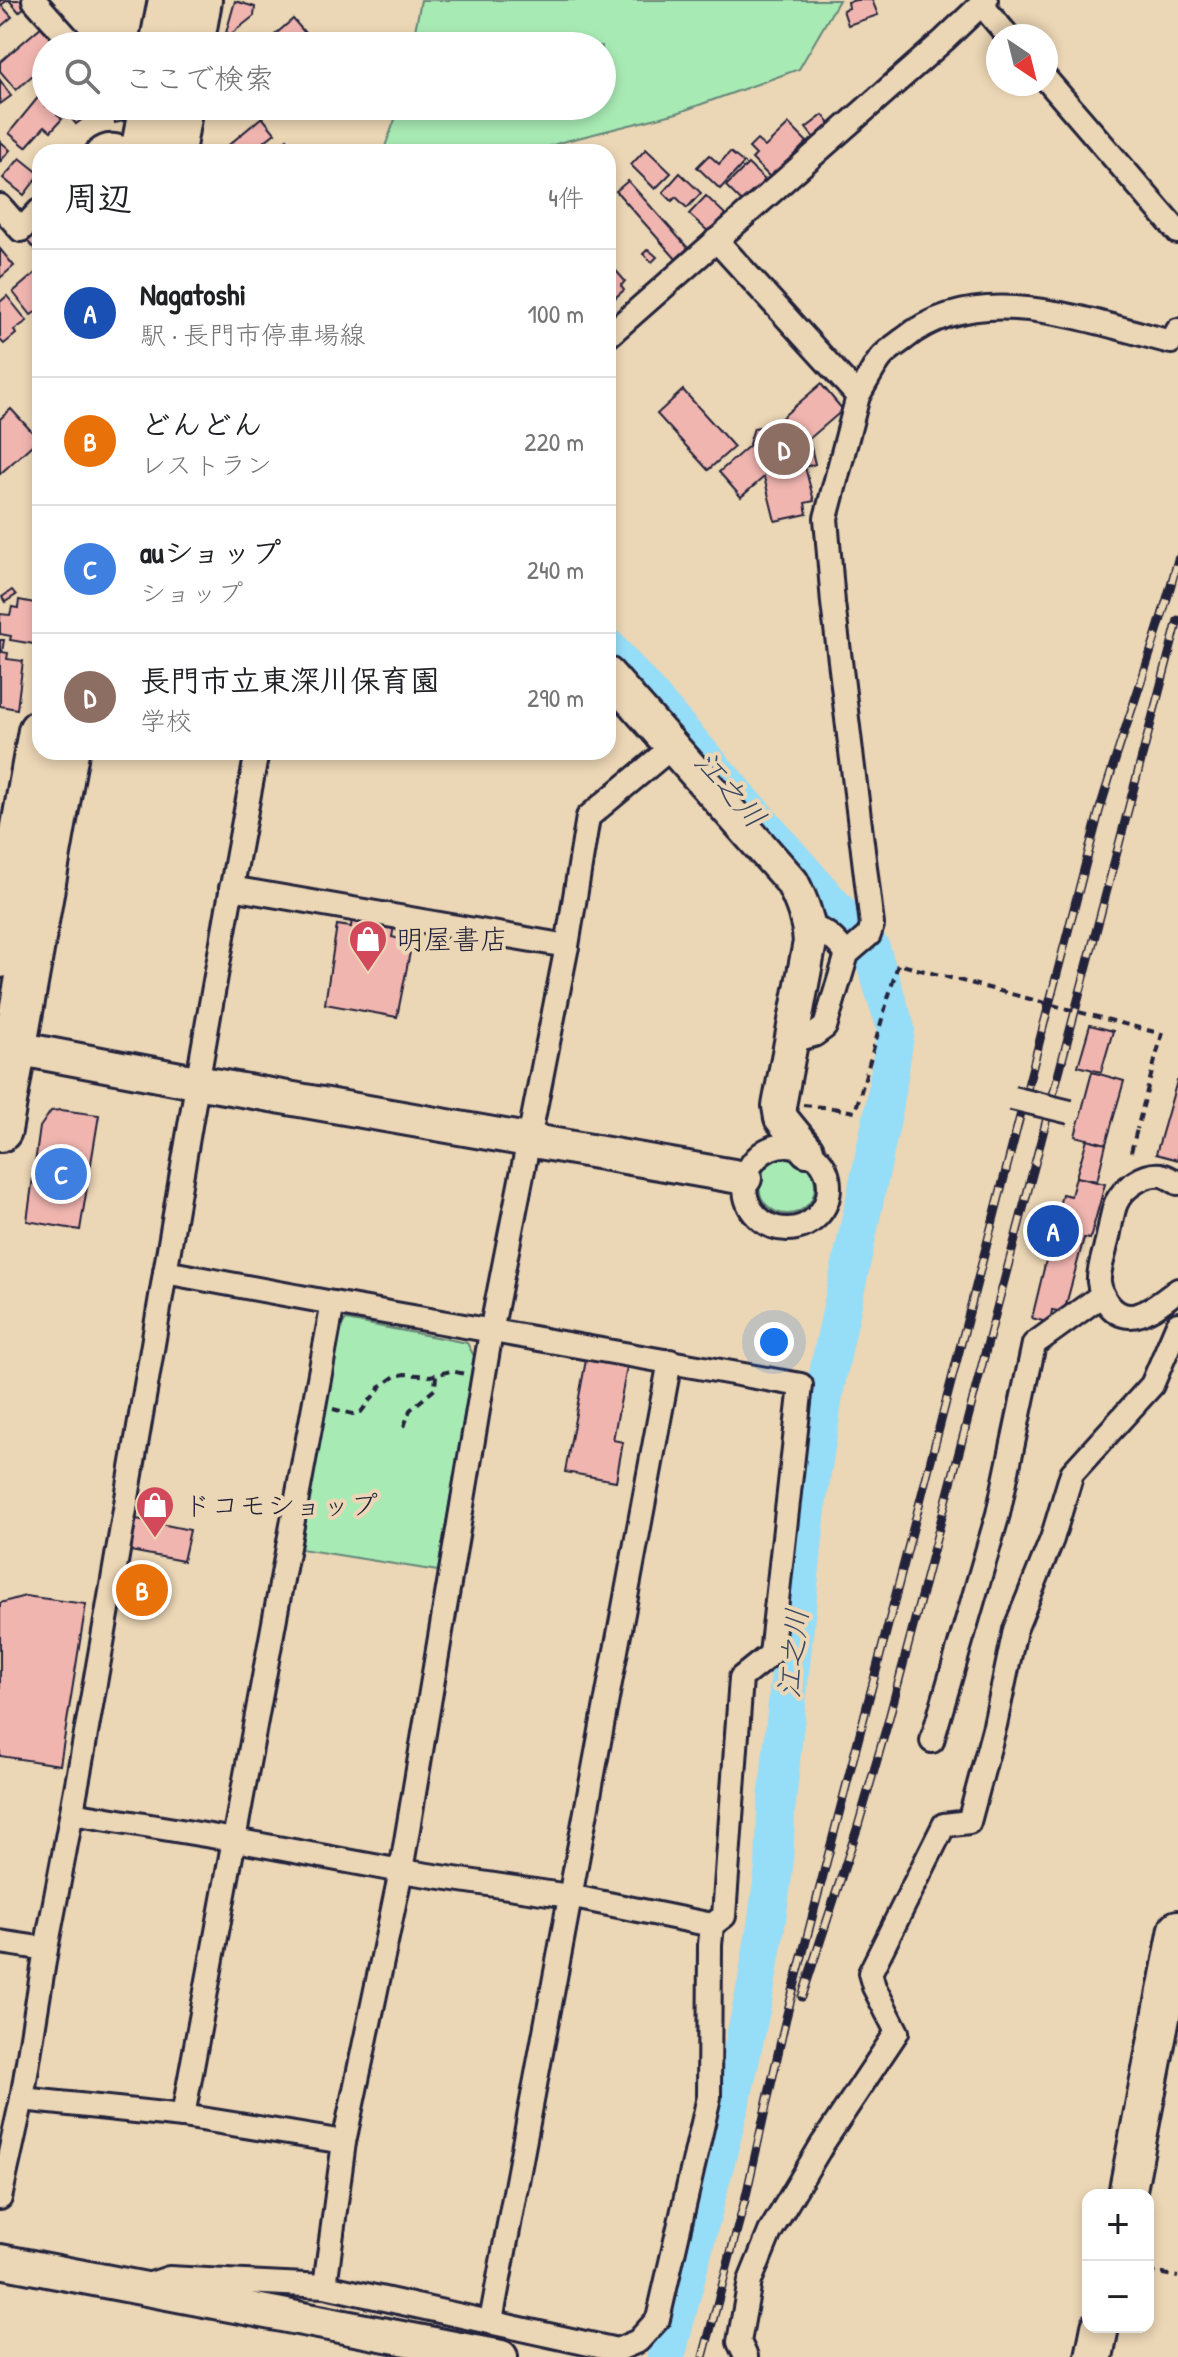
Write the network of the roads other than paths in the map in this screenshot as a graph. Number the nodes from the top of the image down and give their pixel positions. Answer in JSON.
{"nodes":[{"id":1,"x":34,"y":0,"type":"edge"},
{"id":2,"x":170,"y":0,"type":"edge"},
{"id":3,"x":200,"y":0,"type":"edge"},
{"id":4,"x":983,"y":1,"type":"edge"},
{"id":5,"x":999,"y":24,"type":"edge"},
{"id":6,"x":63,"y":32,"type":"edge"},
{"id":7,"x":164,"y":32,"type":"edge"},
{"id":8,"x":194,"y":32,"type":"edge"},
{"id":9,"x":1058,"y":93,"type":"edge"},
{"id":10,"x":151,"y":129,"type":"edge"},
{"id":11,"x":120,"y":144,"type":"edge"},
{"id":12,"x":0,"y":206,"type":"edge"},
{"id":13,"x":32,"y":218,"type":"edge"},
{"id":14,"x":1178,"y":232,"type":"edge"},
{"id":15,"x":716,"y":240,"type":"junction"},
{"id":16,"x":616,"y":329,"type":"edge"},
{"id":17,"x":1178,"y":330,"type":"edge"},
{"id":18,"x":858,"y":396,"type":"junction"},
{"id":19,"x":616,"y":683,"type":"edge"},
{"id":20,"x":673,"y":746,"type":"junction"},
{"id":21,"x":35,"y":760,"type":"edge"},
{"id":22,"x":65,"y":760,"type":"edge"},
{"id":23,"x":255,"y":760,"type":"edge"},
{"id":24,"x":231,"y":888,"type":"junction"},
{"id":25,"x":809,"y":928,"type":"junction"},
{"id":26,"x":567,"y":946,"type":"junction"},
{"id":27,"x":847,"y":954,"type":"junction"},
{"id":28,"x":0,"y":956,"type":"edge"},
{"id":29,"x":792,"y":1041,"type":"junction"},
{"id":30,"x":7,"y":1046,"type":"edge"},
{"id":31,"x":196,"y":1082,"type":"junction"},
{"id":32,"x":1012,"y":1098,"type":"dead end"},
{"id":33,"x":1070,"y":1112,"type":"dead end"},
{"id":34,"x":0,"y":1130,"type":"edge"},
{"id":35,"x":530,"y":1140,"type":"junction"},
{"id":36,"x":807,"y":1150,"type":"junction"},
{"id":37,"x":745,"y":1178,"type":"junction"},
{"id":38,"x":1178,"y":1183,"type":"edge"},
{"id":39,"x":165,"y":1272,"type":"junction"},
{"id":40,"x":1178,"y":1290,"type":"edge"},
{"id":41,"x":1102,"y":1295,"type":"junction"},
{"id":42,"x":333,"y":1303,"type":"junction"},
{"id":43,"x":1178,"y":1324,"type":"edge"},
{"id":44,"x":491,"y":1332,"type":"junction"},
{"id":45,"x":670,"y":1361,"type":"junction"},
{"id":46,"x":932,"y":1741,"type":"dead end"},
{"id":47,"x":72,"y":1813,"type":"junction"},
{"id":48,"x":235,"y":1840,"type":"junction"},
{"id":49,"x":401,"y":1871,"type":"junction"},
{"id":50,"x":569,"y":1896,"type":"junction"},
{"id":51,"x":712,"y":1925,"type":"junction"},
{"id":52,"x":1178,"y":1929,"type":"edge"},
{"id":53,"x":0,"y":1942,"type":"edge"},
{"id":54,"x":46,"y":1949,"type":"junction"},
{"id":55,"x":22,"y":2099,"type":"junction"},
{"id":56,"x":183,"y":2116,"type":"junction"},
{"id":57,"x":344,"y":2142,"type":"junction"},
{"id":58,"x":1128,"y":2189,"type":"edge"},
{"id":59,"x":0,"y":2198,"type":"edge"},
{"id":60,"x":0,"y":2261,"type":"edge"},
{"id":61,"x":325,"y":2286,"type":"junction"},
{"id":62,"x":138,"y":2288,"type":"junction"},
{"id":63,"x":491,"y":2321,"type":"junction"},
{"id":64,"x":1099,"y":2333,"type":"edge"},
{"id":65,"x":501,"y":2357,"type":"edge"},
{"id":66,"x":746,"y":2357,"type":"edge"},
{"id":67,"x":1094,"y":2357,"type":"edge"}],
"edges":[{"from":1,"to":6,"type":"street"},
{"from":2,"to":7,"type":"highway"},
{"from":3,"to":8,"type":"highway"},
{"from":4,"to":5,"type":"street"},
{"from":4,"to":15,"type":"street"},
{"from":9,"to":14,"type":"street"},
{"from":10,"to":11,"type":"street"},
{"from":12,"to":13,"type":"street"},
{"from":15,"to":16,"type":"street"},
{"from":15,"to":18,"type":"street"},
{"from":17,"to":18,"type":"street"},
{"from":18,"to":27,"type":"street"},
{"from":19,"to":20,"type":"street"},
{"from":20,"to":25,"type":"street"},
{"from":20,"to":26,"type":"street"},
{"from":21,"to":28,"type":"highway"},
{"from":22,"to":30,"type":"highway"},
{"from":23,"to":24,"type":"street"},
{"from":24,"to":26,"type":"street"},
{"from":24,"to":31,"type":"street"},
{"from":25,"to":27,"type":"street"},
{"from":25,"to":29,"type":"street"},
{"from":26,"to":35,"type":"street"},
{"from":27,"to":29,"type":"street"},
{"from":29,"to":36,"type":"street"},
{"from":30,"to":31,"type":"street"},
{"from":30,"to":34,"type":"highway"},
{"from":31,"to":35,"type":"street"},
{"from":31,"to":39,"type":"street"},
{"from":32,"to":33,"type":"street","bridge":true},
{"from":35,"to":37,"type":"street"},
{"from":35,"to":44,"type":"street"},
{"from":36,"to":37,"type":"street"},
{"from":36,"to":37,"type":"street"},
{"from":38,"to":41,"type":"street"},
{"from":39,"to":42,"type":"street"},
{"from":39,"to":47,"type":"street"},
{"from":40,"to":41,"type":"street"},
{"from":41,"to":46,"type":"street"},
{"from":42,"to":44,"type":"street"},
{"from":42,"to":48,"type":"street"},
{"from":43,"to":66,"type":"street"},
{"from":44,"to":45,"type":"street"},
{"from":44,"to":49,"type":"street"},
{"from":45,"to":50,"type":"street"},
{"from":45,"to":51,"type":"street"},
{"from":47,"to":48,"type":"street"},
{"from":47,"to":54,"type":"street"},
{"from":48,"to":49,"type":"street"},
{"from":48,"to":56,"type":"street"},
{"from":49,"to":50,"type":"street"},
{"from":49,"to":57,"type":"street"},
{"from":50,"to":51,"type":"street"},
{"from":50,"to":63,"type":"street"},
{"from":51,"to":63,"type":"street"},
{"from":52,"to":58,"type":"main road"},
{"from":53,"to":54,"type":"street"},
{"from":54,"to":55,"type":"street"},
{"from":55,"to":56,"type":"street"},
{"from":55,"to":59,"type":"street"},
{"from":56,"to":57,"type":"street"},
{"from":57,"to":61,"type":"street"},
{"from":60,"to":62,"type":"street"},
{"from":61,"to":62,"type":"street"},
{"from":61,"to":63,"type":"street"},
{"from":62,"to":65,"type":"street"},
{"from":64,"to":67,"type":"main road"}]}
